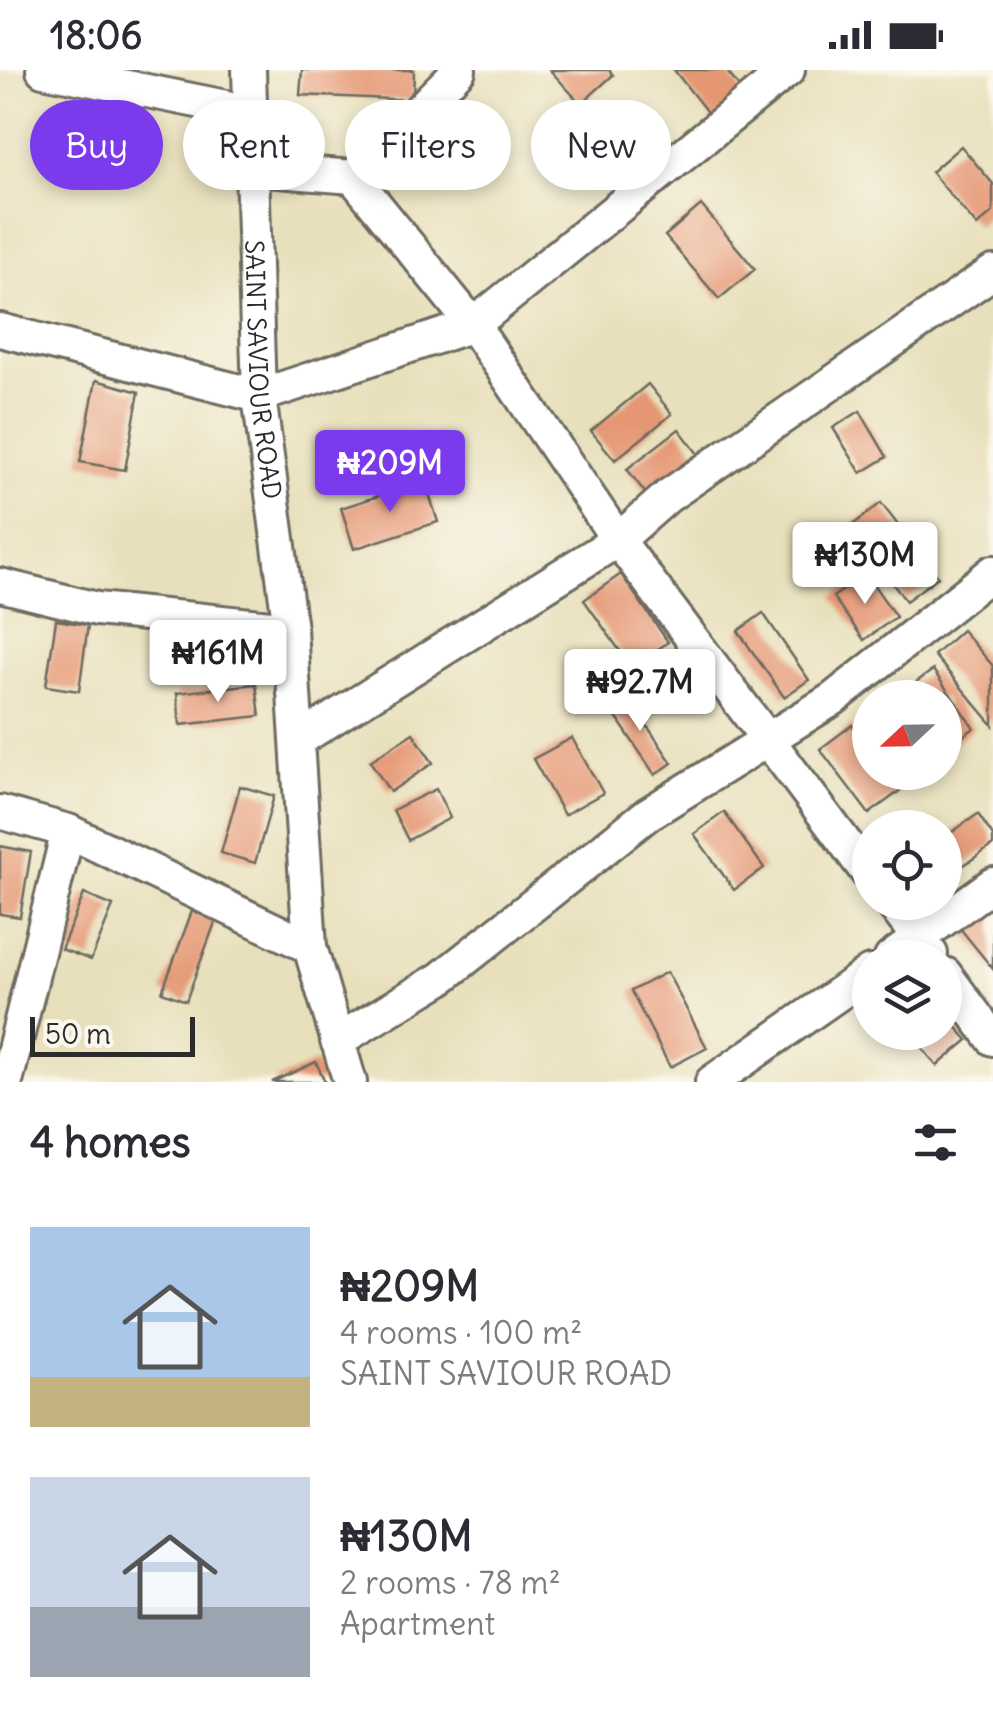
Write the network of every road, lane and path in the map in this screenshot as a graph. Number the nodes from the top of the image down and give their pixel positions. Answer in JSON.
{"nodes":[{"id":1,"x":43,"y":70,"type":"edge"},
{"id":2,"x":249,"y":70,"type":"edge"},
{"id":3,"x":459,"y":70,"type":"edge"},
{"id":4,"x":788,"y":70,"type":"edge"},
{"id":5,"x":192,"y":100,"type":"edge"},
{"id":6,"x":250,"y":100,"type":"edge"},
{"id":7,"x":429,"y":100,"type":"edge"},
{"id":8,"x":254,"y":190,"type":"edge"},
{"id":9,"x":364,"y":190,"type":"edge"},
{"id":10,"x":993,"y":272,"type":"edge"},
{"id":11,"x":473,"y":325,"type":"junction"},
{"id":12,"x":0,"y":330,"type":"edge"},
{"id":13,"x":259,"y":396,"type":"junction"},
{"id":14,"x":618,"y":540,"type":"junction"},
{"id":15,"x":993,"y":572,"type":"edge"},
{"id":16,"x":0,"y":586,"type":"edge"},
{"id":17,"x":290,"y":629,"type":"junction"},
{"id":18,"x":300,"y":738,"type":"junction"},
{"id":19,"x":765,"y":742,"type":"junction"},
{"id":20,"x":0,"y":812,"type":"edge"},
{"id":21,"x":68,"y":831,"type":"junction"},
{"id":22,"x":852,"y":853,"type":"edge"},
{"id":23,"x":993,"y":884,"type":"edge"},
{"id":24,"x":905,"y":920,"type":"edge"},
{"id":25,"x":920,"y":940,"type":"edge"},
{"id":26,"x":934,"y":940,"type":"edge"},
{"id":27,"x":310,"y":946,"type":"junction"},
{"id":28,"x":852,"y":985,"type":"edge"},
{"id":29,"x":962,"y":997,"type":"edge"},
{"id":30,"x":993,"y":1039,"type":"edge"},
{"id":31,"x":337,"y":1042,"type":"junction"},
{"id":32,"x":6,"y":1082,"type":"edge"},
{"id":33,"x":350,"y":1082,"type":"edge"},
{"id":34,"x":712,"y":1082,"type":"edge"}],
"edges":[{"from":1,"to":5,"type":"street"},
{"from":2,"to":6,"type":"street","name":"SAINT SAVIOUR ROAD"},
{"from":3,"to":7,"type":"street"},
{"from":4,"to":11,"type":"street"},
{"from":8,"to":13,"type":"street","name":"SAINT SAVIOUR ROAD"},
{"from":9,"to":11,"type":"street"},
{"from":10,"to":14,"type":"street"},
{"from":11,"to":13,"type":"street"},
{"from":11,"to":14,"type":"street"},
{"from":12,"to":13,"type":"street"},
{"from":13,"to":17,"type":"street","name":"SAINT SAVIOUR ROAD"},
{"from":14,"to":18,"type":"street"},
{"from":14,"to":19,"type":"street"},
{"from":15,"to":19,"type":"street"},
{"from":16,"to":17,"type":"street"},
{"from":17,"to":18,"type":"street","name":"SAINT SAVIOUR ROAD"},
{"from":18,"to":27,"type":"street","name":"SAINT SAVIOUR ROAD"},
{"from":19,"to":22,"type":"street"},
{"from":19,"to":31,"type":"street"},
{"from":20,"to":21,"type":"street"},
{"from":21,"to":27,"type":"street"},
{"from":21,"to":32,"type":"street"},
{"from":23,"to":26,"type":"street"},
{"from":24,"to":25,"type":"street"},
{"from":27,"to":31,"type":"street","name":"SAINT SAVIOUR ROAD"},
{"from":28,"to":34,"type":"street"},
{"from":29,"to":30,"type":"street"},
{"from":31,"to":33,"type":"street","name":"SAINT SAVIOUR ROAD"}]}
